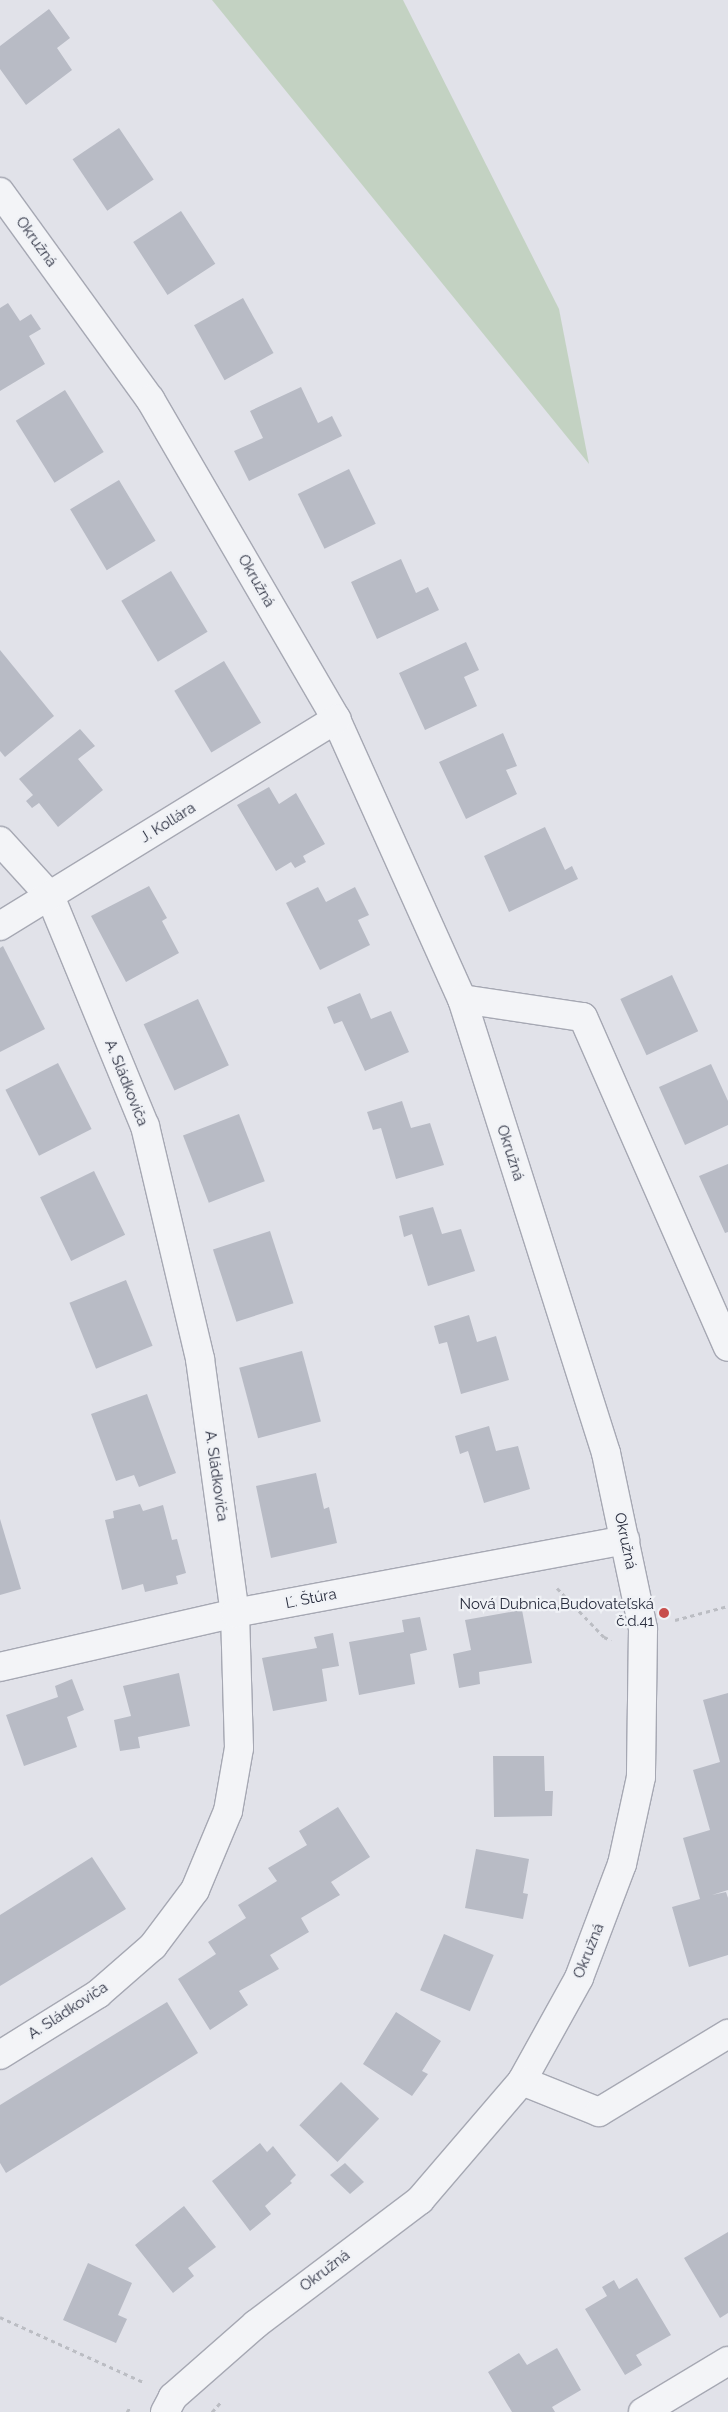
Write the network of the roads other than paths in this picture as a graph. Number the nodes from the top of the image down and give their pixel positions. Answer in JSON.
{"nodes":[{"id":1,"x":0,"y":192,"type":"edge"},
{"id":2,"x":336,"y":719,"type":"junction"},
{"id":3,"x":0,"y":841,"type":"edge"},
{"id":4,"x":50,"y":896,"type":"junction"},
{"id":5,"x":0,"y":926,"type":"edge"},
{"id":6,"x":462,"y":999,"type":"junction"},
{"id":7,"x":728,"y":1347,"type":"edge"},
{"id":8,"x":625,"y":1540,"type":"junction"},
{"id":9,"x":235,"y":1613,"type":"junction"},
{"id":10,"x":0,"y":1667,"type":"edge"},
{"id":11,"x":728,"y":2034,"type":"edge"},
{"id":12,"x":0,"y":2055,"type":"edge"},
{"id":13,"x":522,"y":2081,"type":"junction"},
{"id":14,"x":728,"y":2361,"type":"edge"},
{"id":15,"x":165,"y":2412,"type":"edge"},
{"id":16,"x":643,"y":2412,"type":"edge"}],
"edges":[{"from":1,"to":2,"type":"street","name":"Okružná"},
{"from":2,"to":4,"type":"street","name":"J. Kollára"},
{"from":2,"to":6,"type":"street","name":"Okružná"},
{"from":3,"to":4,"type":"street","name":"A. Sládkoviča"},
{"from":4,"to":5,"type":"street","name":"J. Kollára"},
{"from":4,"to":9,"type":"street","name":"A. Sládkoviča"},
{"from":6,"to":7,"type":"street"},
{"from":6,"to":8,"type":"street","name":"Okružná"},
{"from":8,"to":9,"type":"street","name":"Ľ. Štúra"},
{"from":8,"to":13,"type":"street","name":"Okružná"},
{"from":9,"to":10,"type":"street","name":"Ľ. Štúra"},
{"from":9,"to":12,"type":"street","name":"A. Sládkoviča"},
{"from":11,"to":13,"type":"street"},
{"from":13,"to":15,"type":"street","name":"Okružná"},
{"from":14,"to":16,"type":"street"}]}
